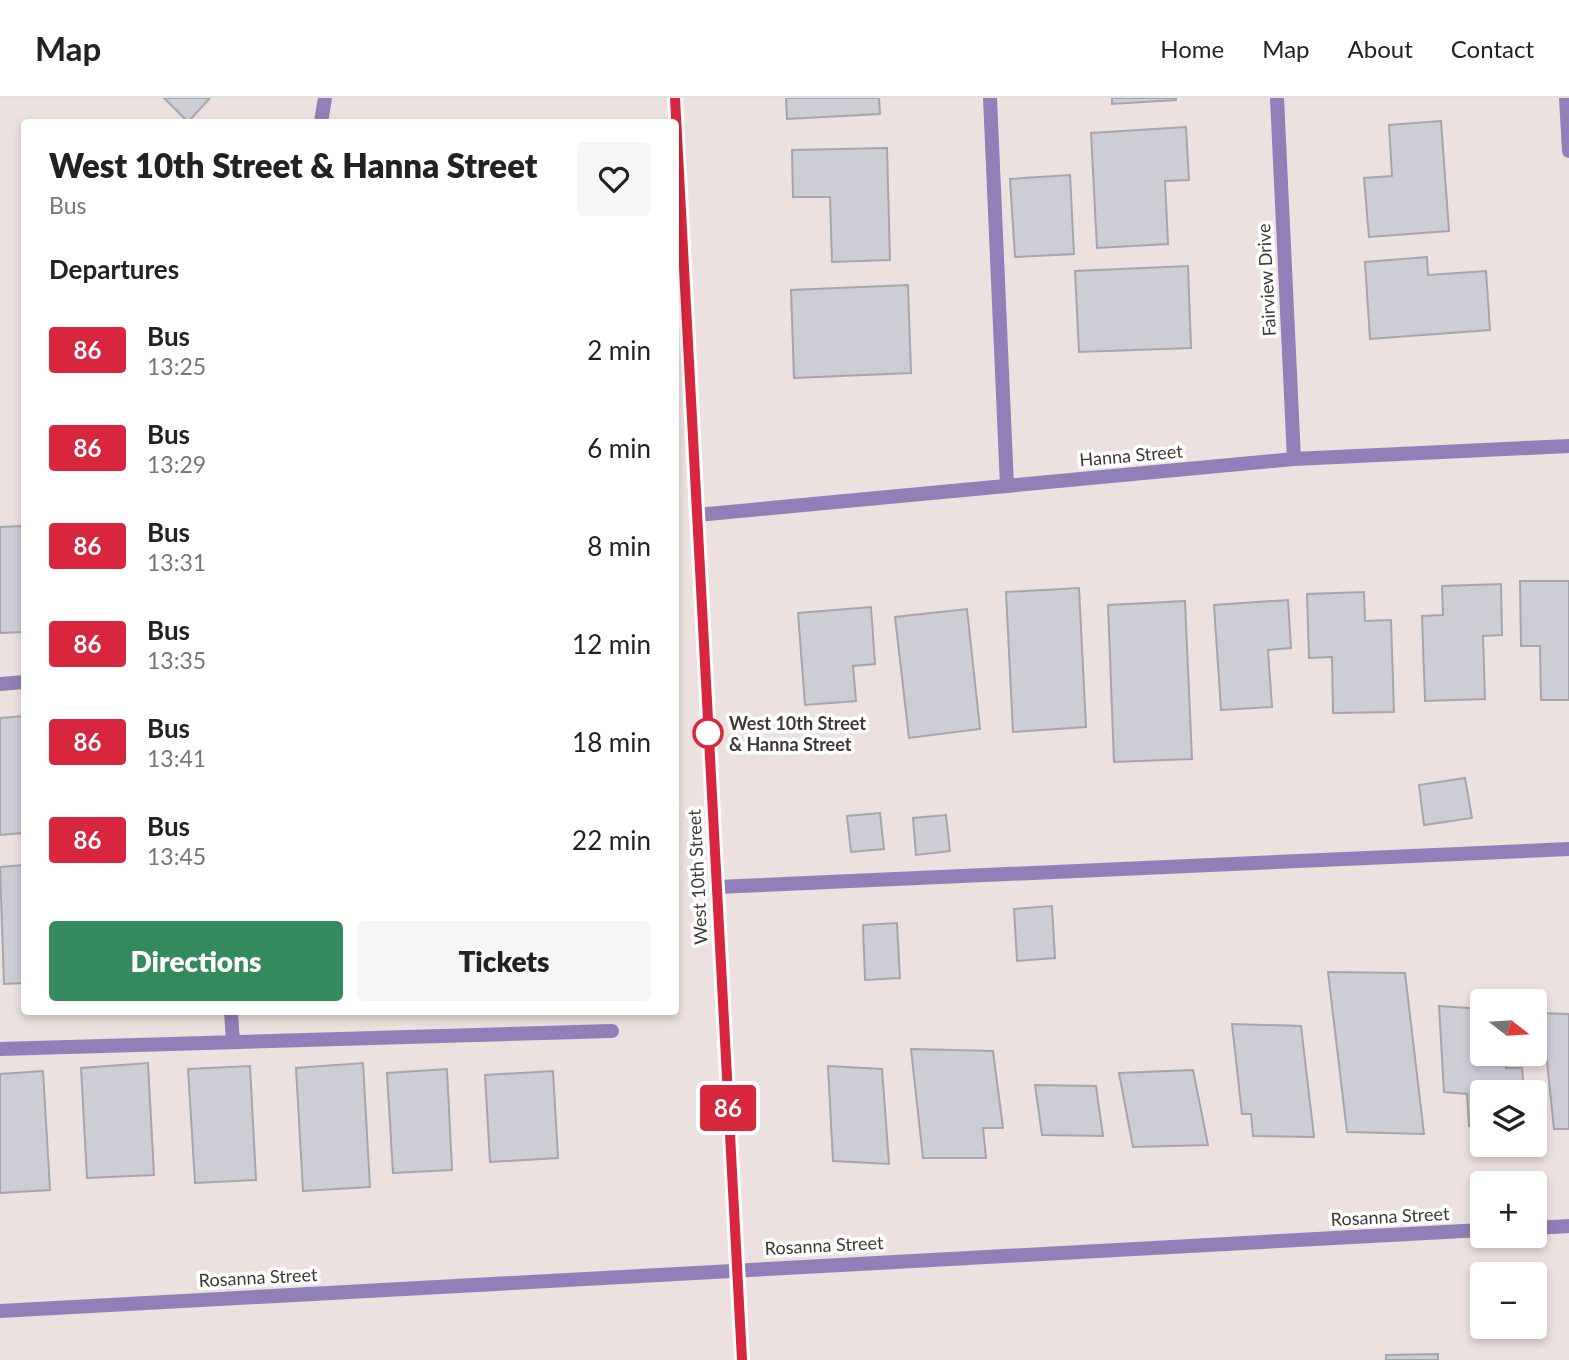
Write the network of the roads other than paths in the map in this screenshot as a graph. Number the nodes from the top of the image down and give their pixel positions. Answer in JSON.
{"nodes":[{"id":1,"x":325,"y":98,"type":"edge"},
{"id":2,"x":675,"y":98,"type":"edge"},
{"id":3,"x":990,"y":98,"type":"edge"},
{"id":4,"x":1277,"y":98,"type":"edge"},
{"id":5,"x":1566,"y":98,"type":"edge"},
{"id":6,"x":322,"y":119,"type":"edge"},
{"id":7,"x":676,"y":119,"type":"edge"},
{"id":8,"x":1569,"y":152,"type":"edge"},
{"id":9,"x":679,"y":174,"type":"edge"},
{"id":10,"x":1569,"y":446,"type":"edge"},
{"id":11,"x":1294,"y":460,"type":"junction"},
{"id":12,"x":1007,"y":486,"type":"junction"},
{"id":13,"x":697,"y":515,"type":"junction"},
{"id":14,"x":21,"y":682,"type":"edge"},
{"id":15,"x":0,"y":684,"type":"edge"},
{"id":16,"x":1569,"y":849,"type":"edge"},
{"id":17,"x":717,"y":887,"type":"junction"},
{"id":18,"x":231,"y":1015,"type":"edge"},
{"id":19,"x":612,"y":1031,"type":"dead end"},
{"id":20,"x":233,"y":1042,"type":"junction"},
{"id":21,"x":0,"y":1049,"type":"edge"},
{"id":22,"x":1569,"y":1226,"type":"edge"},
{"id":23,"x":1547,"y":1227,"type":"edge"},
{"id":24,"x":1470,"y":1231,"type":"edge"},
{"id":25,"x":737,"y":1269,"type":"junction"},
{"id":26,"x":0,"y":1311,"type":"edge"},
{"id":27,"x":742,"y":1360,"type":"edge"}],
"edges":[{"from":1,"to":6,"type":"street"},
{"from":2,"to":7,"type":"street","name":"West 10th Street"},
{"from":3,"to":12,"type":"street"},
{"from":4,"to":11,"type":"street","name":"Fairview Drive"},
{"from":5,"to":8,"type":"street"},
{"from":9,"to":13,"type":"street","name":"West 10th Street"},
{"from":10,"to":11,"type":"street","name":"Hanna Street"},
{"from":11,"to":12,"type":"street","name":"Hanna Street"},
{"from":12,"to":13,"type":"street","name":"Hanna Street"},
{"from":13,"to":17,"type":"street","name":"West 10th Street"},
{"from":14,"to":15,"type":"street"},
{"from":16,"to":17,"type":"street"},
{"from":17,"to":25,"type":"street","name":"West 10th Street"},
{"from":18,"to":20,"type":"street"},
{"from":19,"to":20,"type":"street"},
{"from":20,"to":21,"type":"street"},
{"from":22,"to":23,"type":"street"},
{"from":24,"to":25,"type":"street","name":"Rosanna Street"},
{"from":25,"to":26,"type":"street","name":"Rosanna Street"},
{"from":25,"to":27,"type":"street","name":"West 10th Street"}]}
